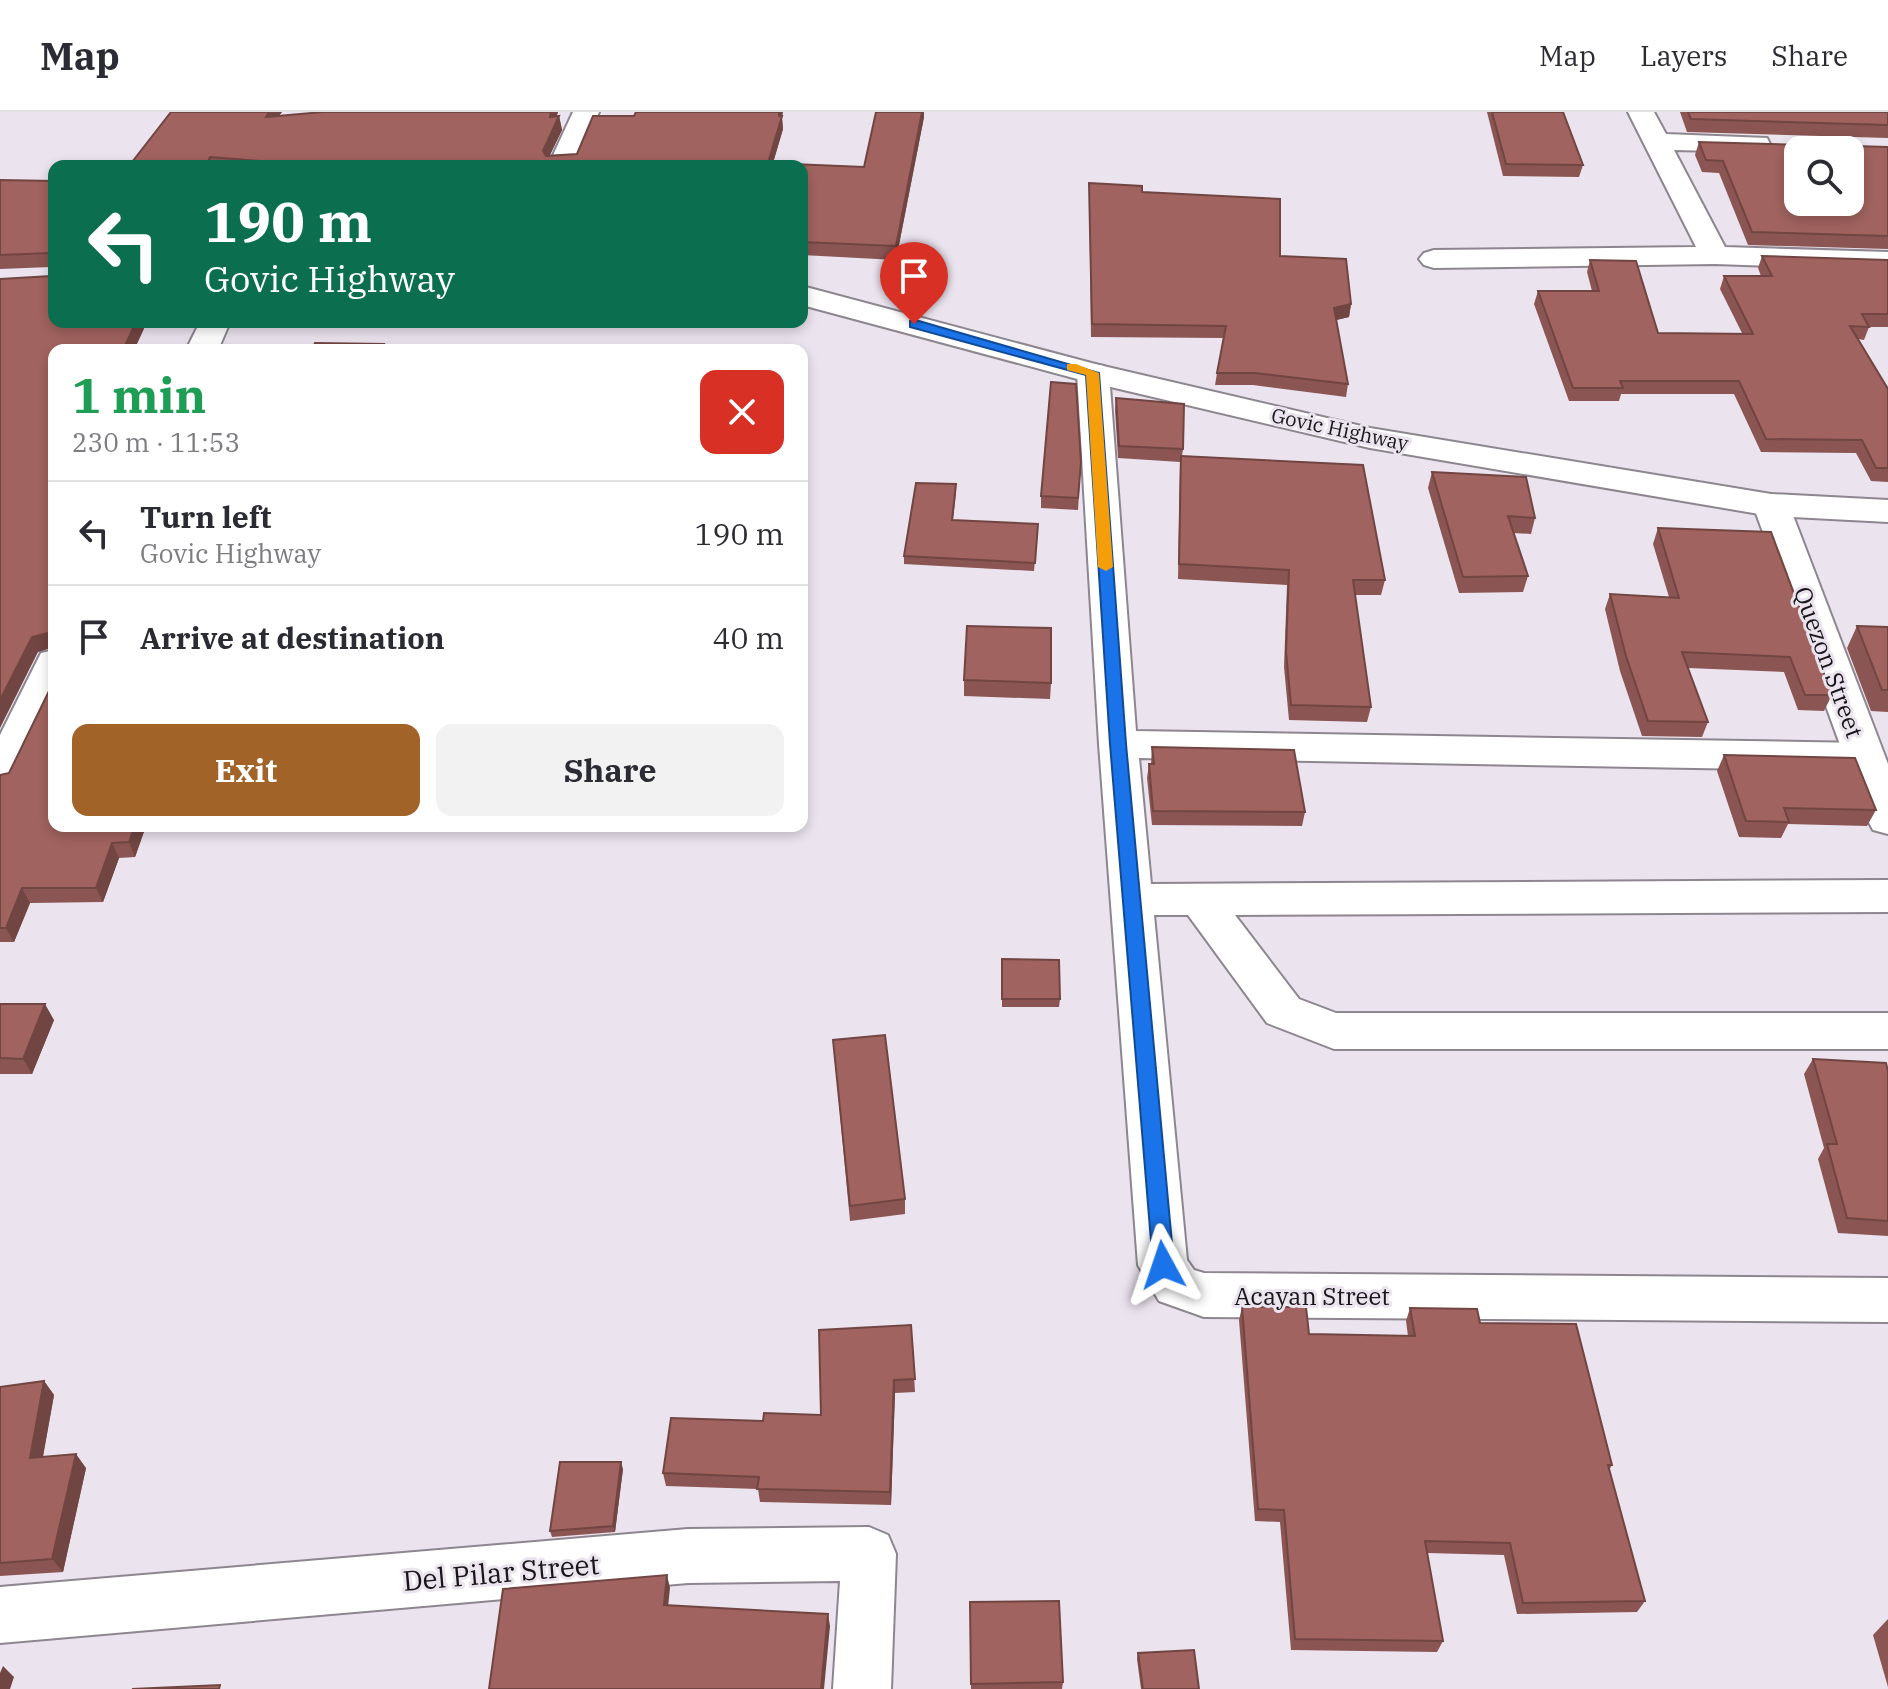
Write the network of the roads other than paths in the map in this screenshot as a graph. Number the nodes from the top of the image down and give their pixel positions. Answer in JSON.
{"nodes":[{"id":1,"x":586,"y":112,"type":"edge"},
{"id":2,"x":1641,"y":112,"type":"edge"},
{"id":3,"x":1658,"y":142,"type":"junction"},
{"id":4,"x":1781,"y":145,"type":"edge"},
{"id":5,"x":565,"y":160,"type":"edge"},
{"id":6,"x":1715,"y":255,"type":"junction"},
{"id":7,"x":1434,"y":259,"type":"dead end"},
{"id":8,"x":1888,"y":261,"type":"edge"},
{"id":9,"x":808,"y":297,"type":"edge"},
{"id":10,"x":1093,"y":373,"type":"junction"},
{"id":11,"x":1771,"y":505,"type":"junction"},
{"id":12,"x":1888,"y":511,"type":"edge"},
{"id":13,"x":48,"y":675,"type":"edge"},
{"id":14,"x":1118,"y":744,"type":"junction"},
{"id":15,"x":1864,"y":757,"type":"junction"},
{"id":16,"x":0,"y":776,"type":"edge"},
{"id":17,"x":1888,"y":819,"type":"edge"},
{"id":18,"x":1888,"y":896,"type":"edge"},
{"id":19,"x":1199,"y":899,"type":"junction"},
{"id":20,"x":1131,"y":900,"type":"junction"},
{"id":21,"x":1888,"y":1031,"type":"edge"},
{"id":22,"x":1888,"y":1300,"type":"edge"},
{"id":23,"x":0,"y":1615,"type":"edge"},
{"id":24,"x":862,"y":1689,"type":"edge"}],
"edges":[{"from":1,"to":5,"type":"street"},
{"from":2,"to":3,"type":"street"},
{"from":3,"to":4,"type":"street"},
{"from":3,"to":6,"type":"street"},
{"from":6,"to":7,"type":"street"},
{"from":6,"to":8,"type":"street"},
{"from":9,"to":10,"type":"main road","name":"Govic Highway"},
{"from":10,"to":11,"type":"main road","name":"Govic Highway"},
{"from":10,"to":14,"type":"street","name":"Acayan Street"},
{"from":11,"to":12,"type":"main road","name":"Govic Highway"},
{"from":11,"to":15,"type":"main road","name":"Quezon Street"},
{"from":13,"to":16,"type":"street"},
{"from":14,"to":15,"type":"street"},
{"from":14,"to":20,"type":"street","name":"Acayan Street"},
{"from":15,"to":17,"type":"main road","name":"Quezon Street"},
{"from":18,"to":19,"type":"street"},
{"from":19,"to":20,"type":"street"},
{"from":19,"to":21,"type":"street"},
{"from":20,"to":22,"type":"street","name":"Acayan Street"},
{"from":23,"to":24,"type":"street","name":"Del Pilar Street"}]}
